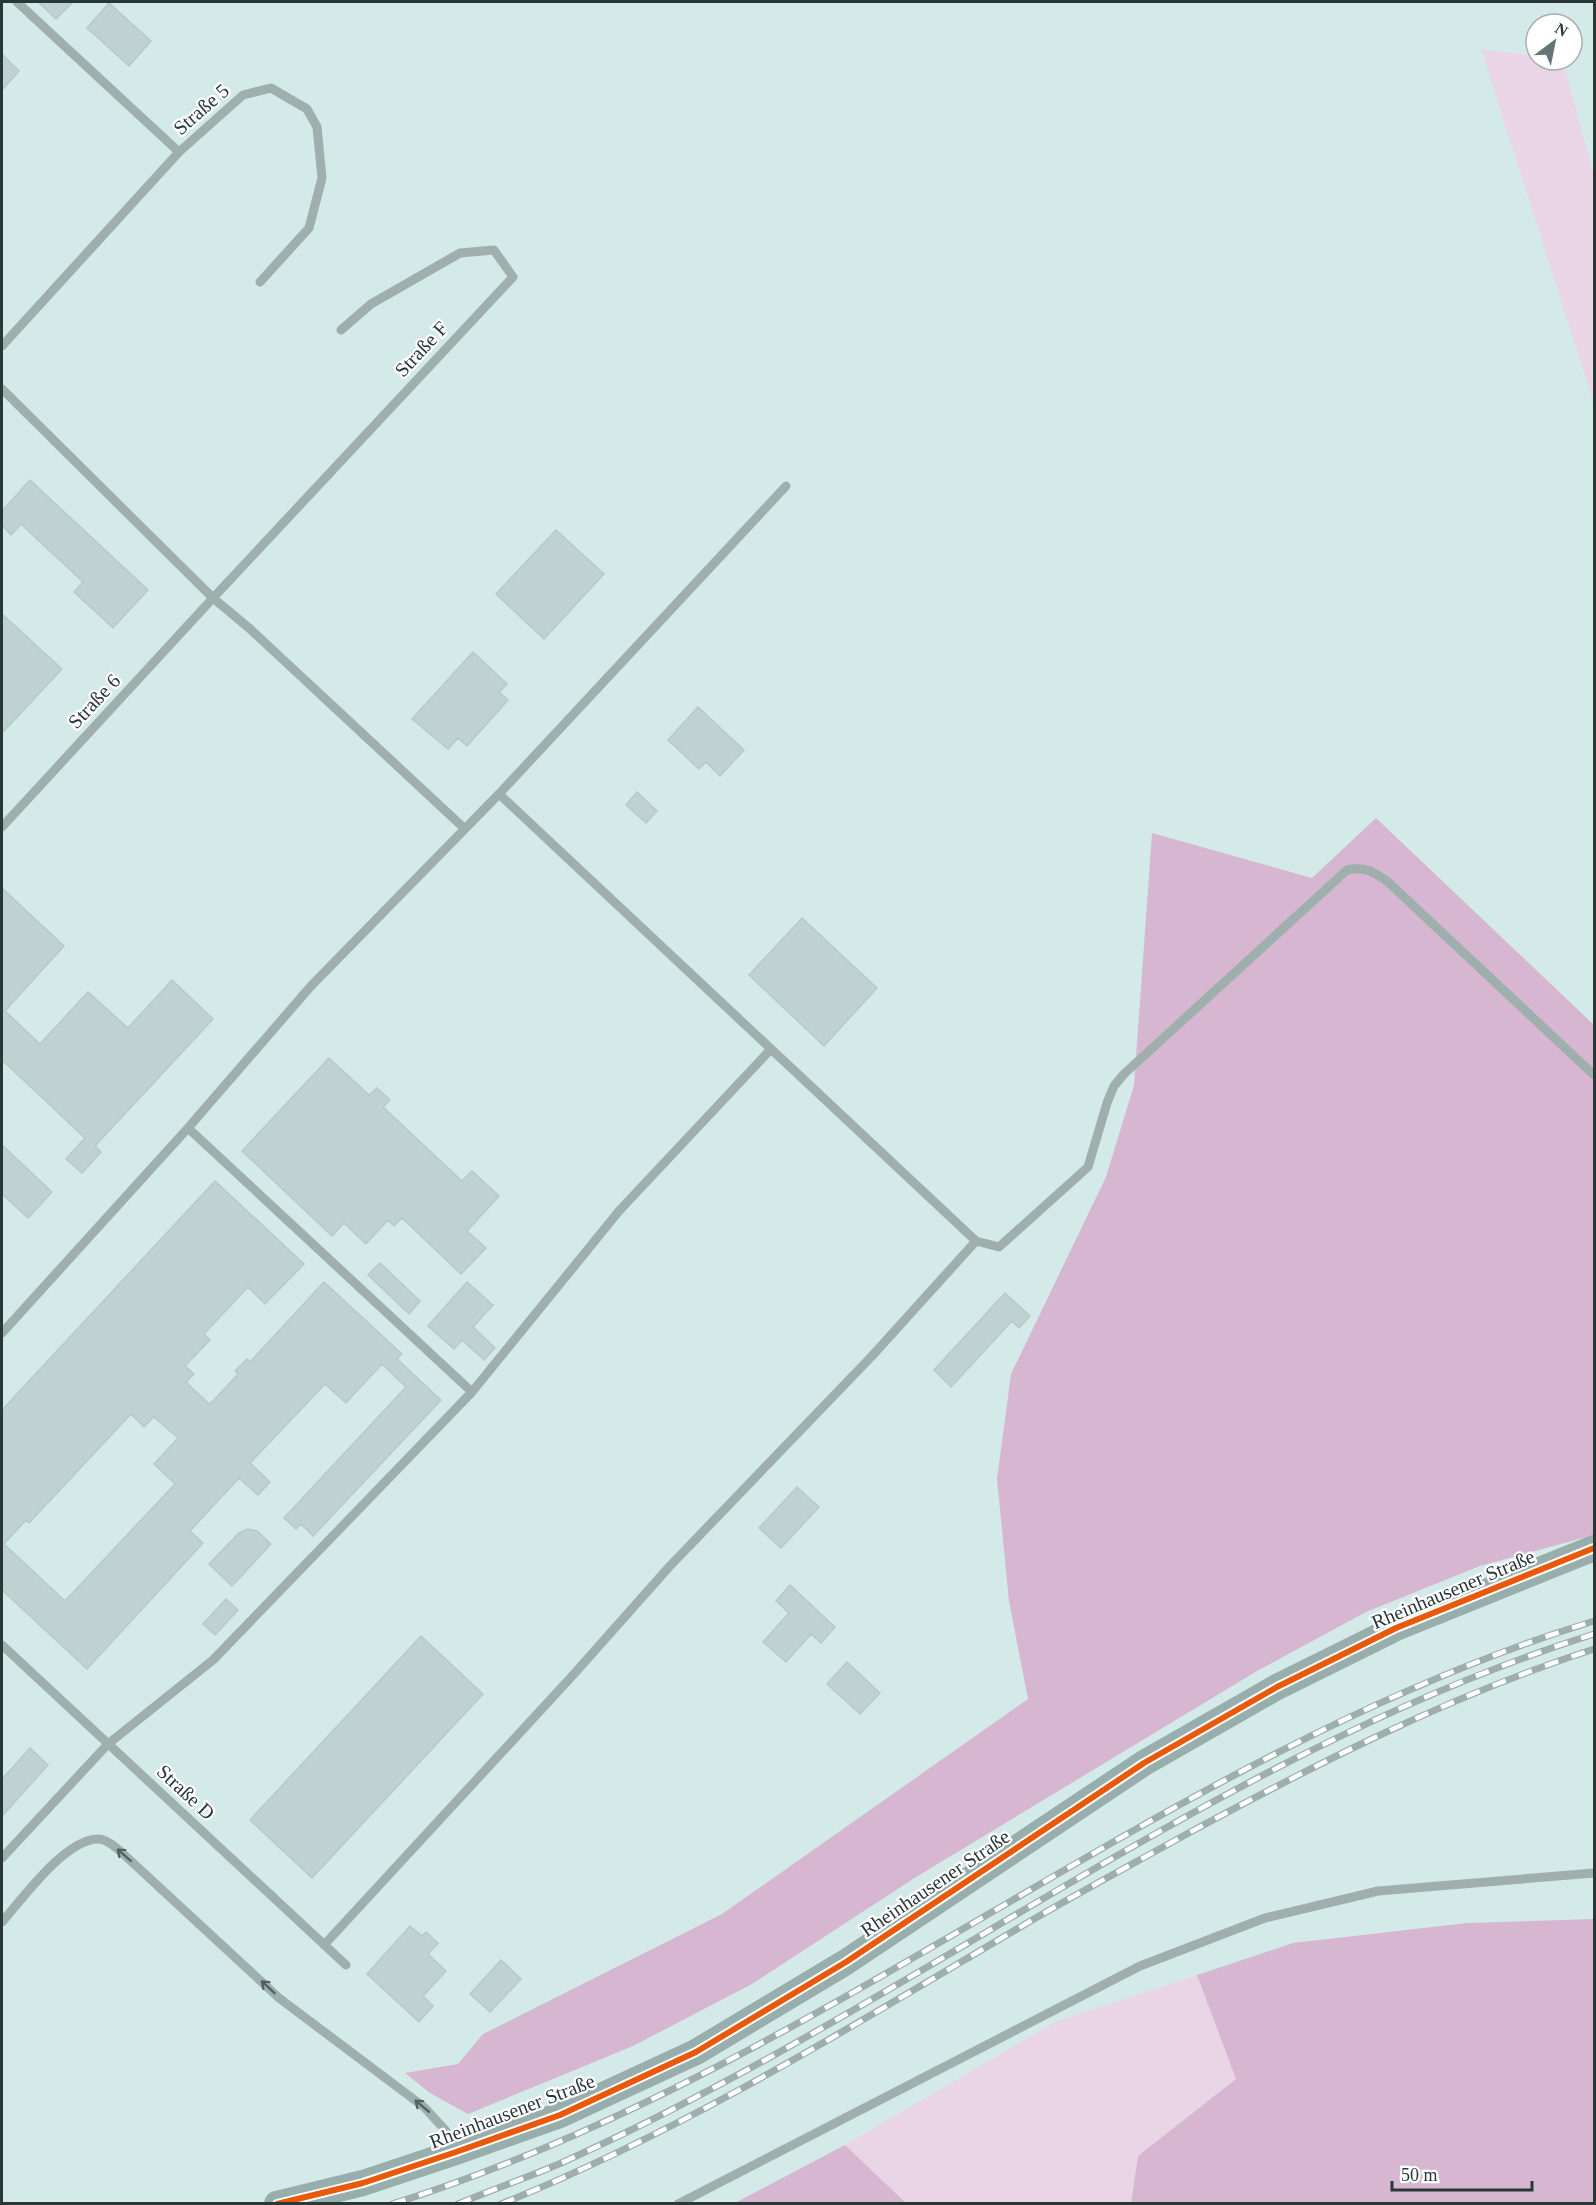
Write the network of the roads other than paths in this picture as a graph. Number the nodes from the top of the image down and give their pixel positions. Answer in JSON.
{"nodes":[{"id":1,"x":17,"y":2,"type":"edge"},
{"id":2,"x":179,"y":152,"type":"junction"},
{"id":3,"x":260,"y":282,"type":"dead end"},
{"id":4,"x":341,"y":330,"type":"dead end"},
{"id":5,"x":2,"y":346,"type":"edge"},
{"id":6,"x":2,"y":388,"type":"edge"},
{"id":7,"x":786,"y":486,"type":"dead end"},
{"id":8,"x":213,"y":598,"type":"junction"},
{"id":9,"x":499,"y":794,"type":"junction"},
{"id":10,"x":2,"y":827,"type":"edge"},
{"id":11,"x":465,"y":828,"type":"junction"},
{"id":12,"x":771,"y":1049,"type":"junction"},
{"id":13,"x":1594,"y":1075,"type":"edge"},
{"id":14,"x":188,"y":1128,"type":"junction"},
{"id":15,"x":976,"y":1241,"type":"junction"},
{"id":16,"x":2,"y":1333,"type":"edge"},
{"id":17,"x":472,"y":1392,"type":"junction"},
{"id":18,"x":1594,"y":1548,"type":"edge"},
{"id":19,"x":2,"y":1645,"type":"edge"},
{"id":20,"x":108,"y":1744,"type":"junction"},
{"id":21,"x":2,"y":1858,"type":"edge"},
{"id":22,"x":1594,"y":1873,"type":"edge"},
{"id":23,"x":2,"y":1922,"type":"edge"},
{"id":24,"x":324,"y":1945,"type":"junction"},
{"id":25,"x":346,"y":1965,"type":"dead end"},
{"id":26,"x":456,"y":2152,"type":"junction"},
{"id":27,"x":277,"y":2204,"type":"edge"},
{"id":28,"x":678,"y":2204,"type":"edge"}],
"edges":[{"from":1,"to":2,"type":"lane"},
{"from":2,"to":3,"type":"lane","name":"Straße 5"},
{"from":2,"to":5,"type":"lane","name":"Straße 5"},
{"from":4,"to":8,"type":"lane","name":"Straße F"},
{"from":6,"to":8,"type":"lane"},
{"from":7,"to":9,"type":"lane"},
{"from":8,"to":10,"type":"lane","name":"Straße 6"},
{"from":8,"to":11,"type":"lane"},
{"from":9,"to":11,"type":"lane"},
{"from":9,"to":12,"type":"lane"},
{"from":11,"to":14,"type":"lane"},
{"from":12,"to":15,"type":"lane"},
{"from":12,"to":17,"type":"lane"},
{"from":13,"to":15,"type":"lane"},
{"from":14,"to":16,"type":"lane"},
{"from":14,"to":17,"type":"lane"},
{"from":15,"to":24,"type":"lane"},
{"from":17,"to":20,"type":"lane"},
{"from":18,"to":26,"type":"street","name":"Rheinhausener Straße"},
{"from":19,"to":20,"type":"lane","name":"Straße D"},
{"from":20,"to":21,"type":"lane"},
{"from":20,"to":24,"type":"lane","name":"Straße D"},
{"from":22,"to":28,"type":"lane"},
{"from":26,"to":23,"type":"lane","one_way":true},
{"from":24,"to":25,"type":"lane","name":"Straße D"},
{"from":26,"to":27,"type":"street","name":"Rheinhausener Straße"}]}
